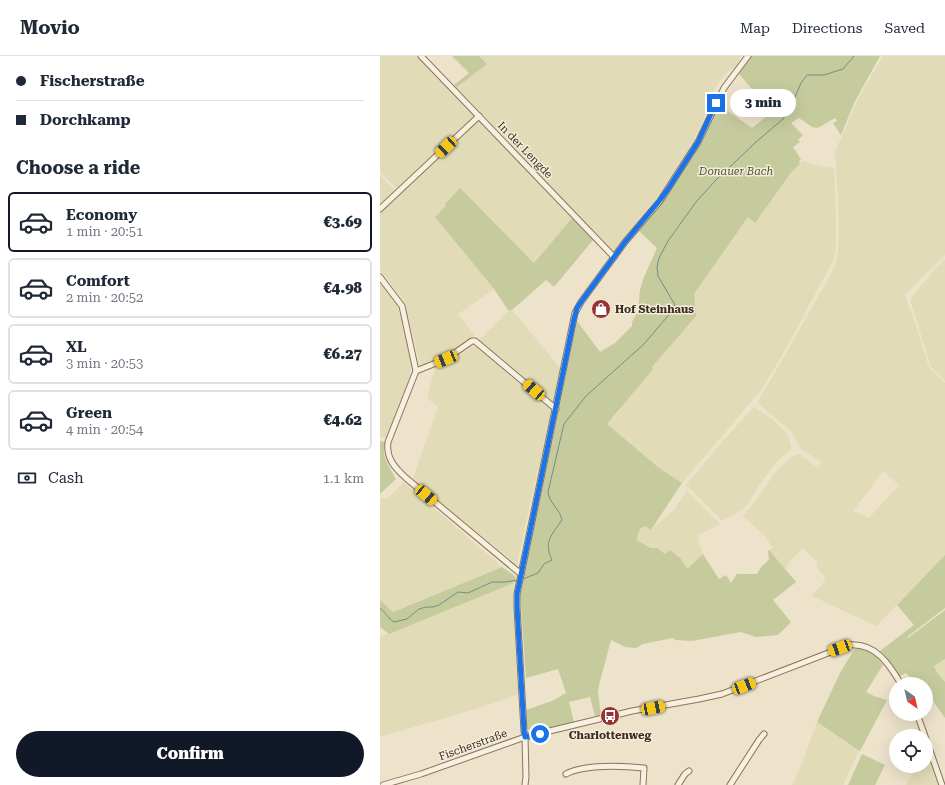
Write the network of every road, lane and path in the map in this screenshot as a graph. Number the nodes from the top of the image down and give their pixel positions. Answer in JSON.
{"nodes":[{"id":1,"x":421,"y":56,"type":"edge"},
{"id":2,"x":748,"y":56,"type":"edge"},
{"id":3,"x":479,"y":116,"type":"junction"},
{"id":4,"x":380,"y":209,"type":"edge"},
{"id":5,"x":614,"y":257,"type":"junction"},
{"id":6,"x":380,"y":277,"type":"edge"},
{"id":7,"x":416,"y":371,"type":"junction"},
{"id":8,"x":556,"y":409,"type":"junction"},
{"id":9,"x":520,"y":578,"type":"junction"},
{"id":10,"x":896,"y":677,"type":"edge"},
{"id":11,"x":764,"y":734,"type":"dead end"},
{"id":12,"x":525,"y":737,"type":"junction"},
{"id":13,"x":933,"y":759,"type":"edge"},
{"id":14,"x":689,"y":771,"type":"dead end"},
{"id":15,"x":566,"y":774,"type":"dead end"},
{"id":16,"x":383,"y":785,"type":"edge"},
{"id":17,"x":525,"y":785,"type":"edge"},
{"id":18,"x":643,"y":785,"type":"edge"},
{"id":19,"x":678,"y":785,"type":"edge"},
{"id":20,"x":730,"y":785,"type":"edge"},
{"id":21,"x":942,"y":785,"type":"edge"}],
"edges":[{"from":1,"to":3,"type":"street","name":"In der Lengde"},
{"from":2,"to":5,"type":"street"},
{"from":3,"to":4,"type":"street"},
{"from":3,"to":5,"type":"street","name":"In der Lengde"},
{"from":5,"to":8,"type":"street"},
{"from":6,"to":7,"type":"street"},
{"from":7,"to":8,"type":"street"},
{"from":7,"to":9,"type":"street"},
{"from":8,"to":9,"type":"street"},
{"from":9,"to":12,"type":"street"},
{"from":10,"to":12,"type":"street","name":"Fischerstraße"},
{"from":11,"to":20,"type":"street"},
{"from":12,"to":16,"type":"street","name":"Fischerstraße"},
{"from":12,"to":17,"type":"street"},
{"from":13,"to":21,"type":"street"},
{"from":14,"to":19,"type":"street"},
{"from":15,"to":18,"type":"street"}]}
